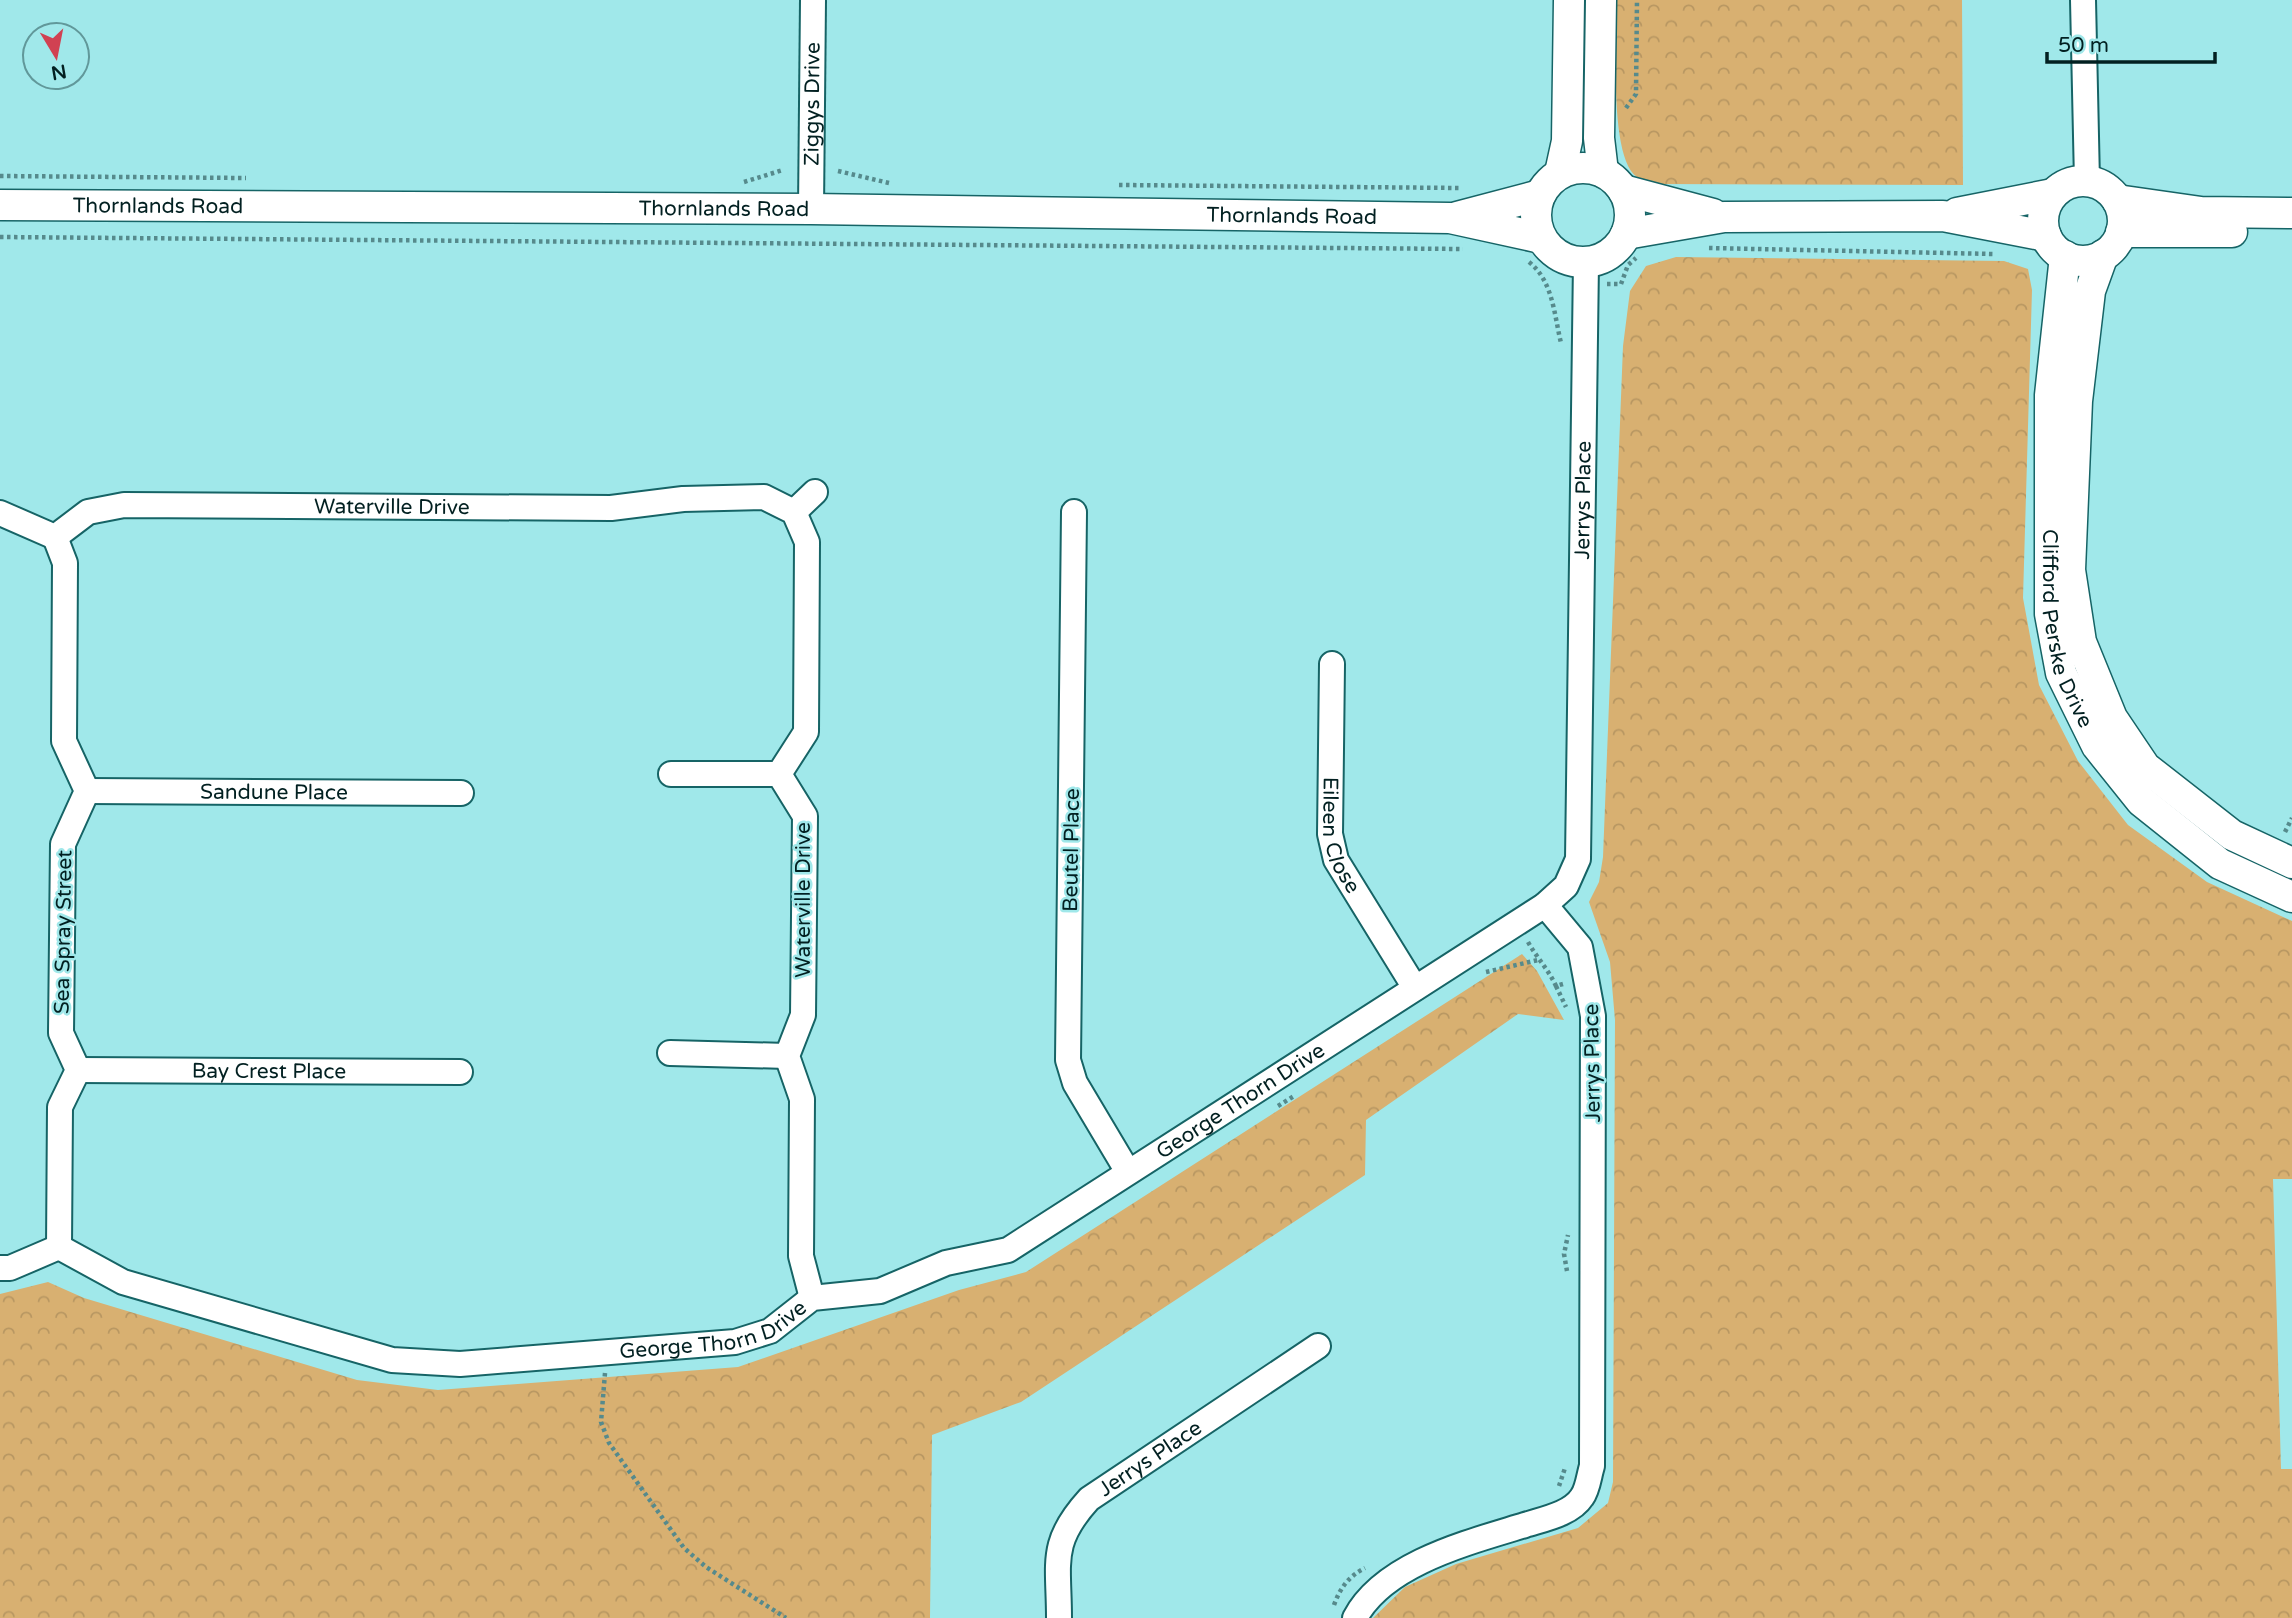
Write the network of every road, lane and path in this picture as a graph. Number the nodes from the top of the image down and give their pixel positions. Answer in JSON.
{"nodes":[{"id":1,"x":813,"y":0,"type":"edge"},
{"id":2,"x":1569,"y":0,"type":"edge"},
{"id":3,"x":1601,"y":0,"type":"edge"},
{"id":4,"x":2083,"y":0,"type":"edge"},
{"id":5,"x":838,"y":170,"type":"dead end"},
{"id":6,"x":1560,"y":173,"type":"junction"},
{"id":7,"x":1613,"y":181,"type":"junction"},
{"id":8,"x":2087,"y":181,"type":"junction"},
{"id":9,"x":903,"y":183,"type":"dead end"},
{"id":10,"x":1111,"y":185,"type":"dead end"},
{"id":11,"x":1473,"y":189,"type":"dead end"},
{"id":12,"x":2053,"y":194,"type":"junction"},
{"id":13,"x":1539,"y":195,"type":"junction"},
{"id":14,"x":2117,"y":200,"type":"junction"},
{"id":15,"x":0,"y":205,"type":"edge"},
{"id":16,"x":811,"y":209,"type":"junction"},
{"id":17,"x":2292,"y":213,"type":"edge"},
{"id":18,"x":1943,"y":216,"type":"junction"},
{"id":19,"x":1724,"y":217,"type":"junction"},
{"id":20,"x":1450,"y":218,"type":"junction"},
{"id":21,"x":2292,"y":233,"type":"edge"},
{"id":22,"x":0,"y":237,"type":"edge"},
{"id":23,"x":1633,"y":244,"type":"junction"},
{"id":24,"x":2112,"y":244,"type":"junction"},
{"id":25,"x":2056,"y":246,"type":"junction"},
{"id":26,"x":1530,"y":247,"type":"junction"},
{"id":27,"x":1707,"y":248,"type":"dead end"},
{"id":28,"x":1475,"y":250,"type":"dead end"},
{"id":29,"x":1999,"y":254,"type":"dead end"},
{"id":30,"x":1586,"y":273,"type":"junction"},
{"id":31,"x":1548,"y":285,"type":"junction"},
{"id":32,"x":1562,"y":349,"type":"dead end"},
{"id":33,"x":815,"y":492,"type":"dead end"},
{"id":34,"x":794,"y":512,"type":"junction"},
{"id":35,"x":1074,"y":512,"type":"dead end"},
{"id":36,"x":0,"y":513,"type":"edge"},
{"id":37,"x":55,"y":537,"type":"junction"},
{"id":38,"x":1332,"y":664,"type":"dead end"},
{"id":39,"x":671,"y":774,"type":"dead end"},
{"id":40,"x":779,"y":774,"type":"junction"},
{"id":41,"x":87,"y":791,"type":"junction"},
{"id":42,"x":461,"y":793,"type":"dead end"},
{"id":43,"x":2292,"y":863,"type":"edge"},
{"id":44,"x":2292,"y":897,"type":"edge"},
{"id":45,"x":1545,"y":905,"type":"junction"},
{"id":46,"x":1517,"y":923,"type":"junction"},
{"id":47,"x":1538,"y":960,"type":"dead end"},
{"id":48,"x":1556,"y":986,"type":"dead end"},
{"id":49,"x":1415,"y":988,"type":"junction"},
{"id":50,"x":1570,"y":1014,"type":"dead end"},
{"id":51,"x":670,"y":1054,"type":"dead end"},
{"id":52,"x":787,"y":1056,"type":"junction"},
{"id":53,"x":78,"y":1070,"type":"junction"},
{"id":54,"x":460,"y":1072,"type":"dead end"},
{"id":55,"x":1128,"y":1172,"type":"junction"},
{"id":56,"x":1570,"y":1225,"type":"dead end"},
{"id":57,"x":58,"y":1247,"type":"junction"},
{"id":58,"x":0,"y":1268,"type":"edge"},
{"id":59,"x":1569,"y":1279,"type":"dead end"},
{"id":60,"x":812,"y":1298,"type":"junction"},
{"id":61,"x":1318,"y":1346,"type":"dead end"},
{"id":62,"x":605,"y":1372,"type":"dead end"},
{"id":63,"x":1567,"y":1464,"type":"dead end"},
{"id":64,"x":1557,"y":1490,"type":"dead end"},
{"id":65,"x":1366,"y":1568,"type":"dead end"},
{"id":66,"x":1344,"y":1614,"type":"edge"},
{"id":67,"x":786,"y":1618,"type":"edge"},
{"id":68,"x":1059,"y":1618,"type":"edge"}],
"edges":[{"from":1,"to":16,"type":"street","name":"Ziggys Drive"},
{"from":2,"to":6,"type":"street"},
{"from":3,"to":7,"type":"street"},
{"from":4,"to":8,"type":"street"},
{"from":5,"to":9,"type":"path"},
{"from":6,"to":7,"type":"street"},
{"from":6,"to":13,"type":"street"},
{"from":7,"to":19,"type":"street"},
{"from":7,"to":23,"type":"street"},
{"from":8,"to":12,"type":"street"},
{"from":8,"to":14,"type":"street"},
{"from":10,"to":11,"type":"path"},
{"from":12,"to":18,"type":"street"},
{"from":12,"to":25,"type":"street"},
{"from":13,"to":20,"type":"street","name":"Thornlands Road"},
{"from":13,"to":26,"type":"street"},
{"from":14,"to":17,"type":"street"},
{"from":14,"to":24,"type":"street"},
{"from":15,"to":16,"type":"street","name":"Thornlands Road"},
{"from":16,"to":20,"type":"street","name":"Thornlands Road"},
{"from":18,"to":19,"type":"street"},
{"from":18,"to":25,"type":"street"},
{"from":19,"to":23,"type":"street"},
{"from":20,"to":26,"type":"street","name":"Thornlands Road"},
{"from":21,"to":24,"type":"street"},
{"from":22,"to":28,"type":"path"},
{"from":23,"to":30,"type":"street"},
{"from":23,"to":30,"type":"path"},
{"from":24,"to":25,"type":"street"},
{"from":24,"to":43,"type":"street","name":"Clifford Perske Drive"},
{"from":25,"to":44,"type":"street","name":"Clifford Perske Drive"},
{"from":26,"to":30,"type":"street","name":"Thornlands Road"},
{"from":26,"to":31,"type":"path"},
{"from":27,"to":29,"type":"path"},
{"from":30,"to":31,"type":"path"},
{"from":30,"to":45,"type":"street","name":"Jerrys Place"},
{"from":31,"to":32,"type":"path"},
{"from":33,"to":34,"type":"street"},
{"from":34,"to":37,"type":"street","name":"Waterville Drive"},
{"from":34,"to":40,"type":"street"},
{"from":35,"to":55,"type":"street","name":"Beutel Place"},
{"from":36,"to":37,"type":"street"},
{"from":37,"to":41,"type":"street"},
{"from":38,"to":49,"type":"street","name":"Eileen Close"},
{"from":39,"to":40,"type":"street"},
{"from":40,"to":52,"type":"street","name":"Waterville Drive"},
{"from":41,"to":42,"type":"street","name":"Sandune Place"},
{"from":41,"to":53,"type":"street","name":"Sea Spray Street"},
{"from":45,"to":46,"type":"street","name":"George Thorn Drive"},
{"from":45,"to":66,"type":"street","name":"Jerrys Place"},
{"from":46,"to":47,"type":"path"},
{"from":46,"to":49,"type":"street","name":"George Thorn Drive"},
{"from":48,"to":50,"type":"path"},
{"from":49,"to":55,"type":"street","name":"George Thorn Drive"},
{"from":51,"to":52,"type":"street"},
{"from":52,"to":60,"type":"street"},
{"from":53,"to":54,"type":"street","name":"Bay Crest Place"},
{"from":53,"to":57,"type":"street"},
{"from":55,"to":60,"type":"street","name":"George Thorn Drive"},
{"from":56,"to":59,"type":"path"},
{"from":57,"to":58,"type":"street"},
{"from":57,"to":60,"type":"street","name":"George Thorn Drive"},
{"from":61,"to":68,"type":"street","name":"Jerrys Place"},
{"from":62,"to":67,"type":"path"},
{"from":63,"to":64,"type":"path"},
{"from":65,"to":66,"type":"path"}]}
